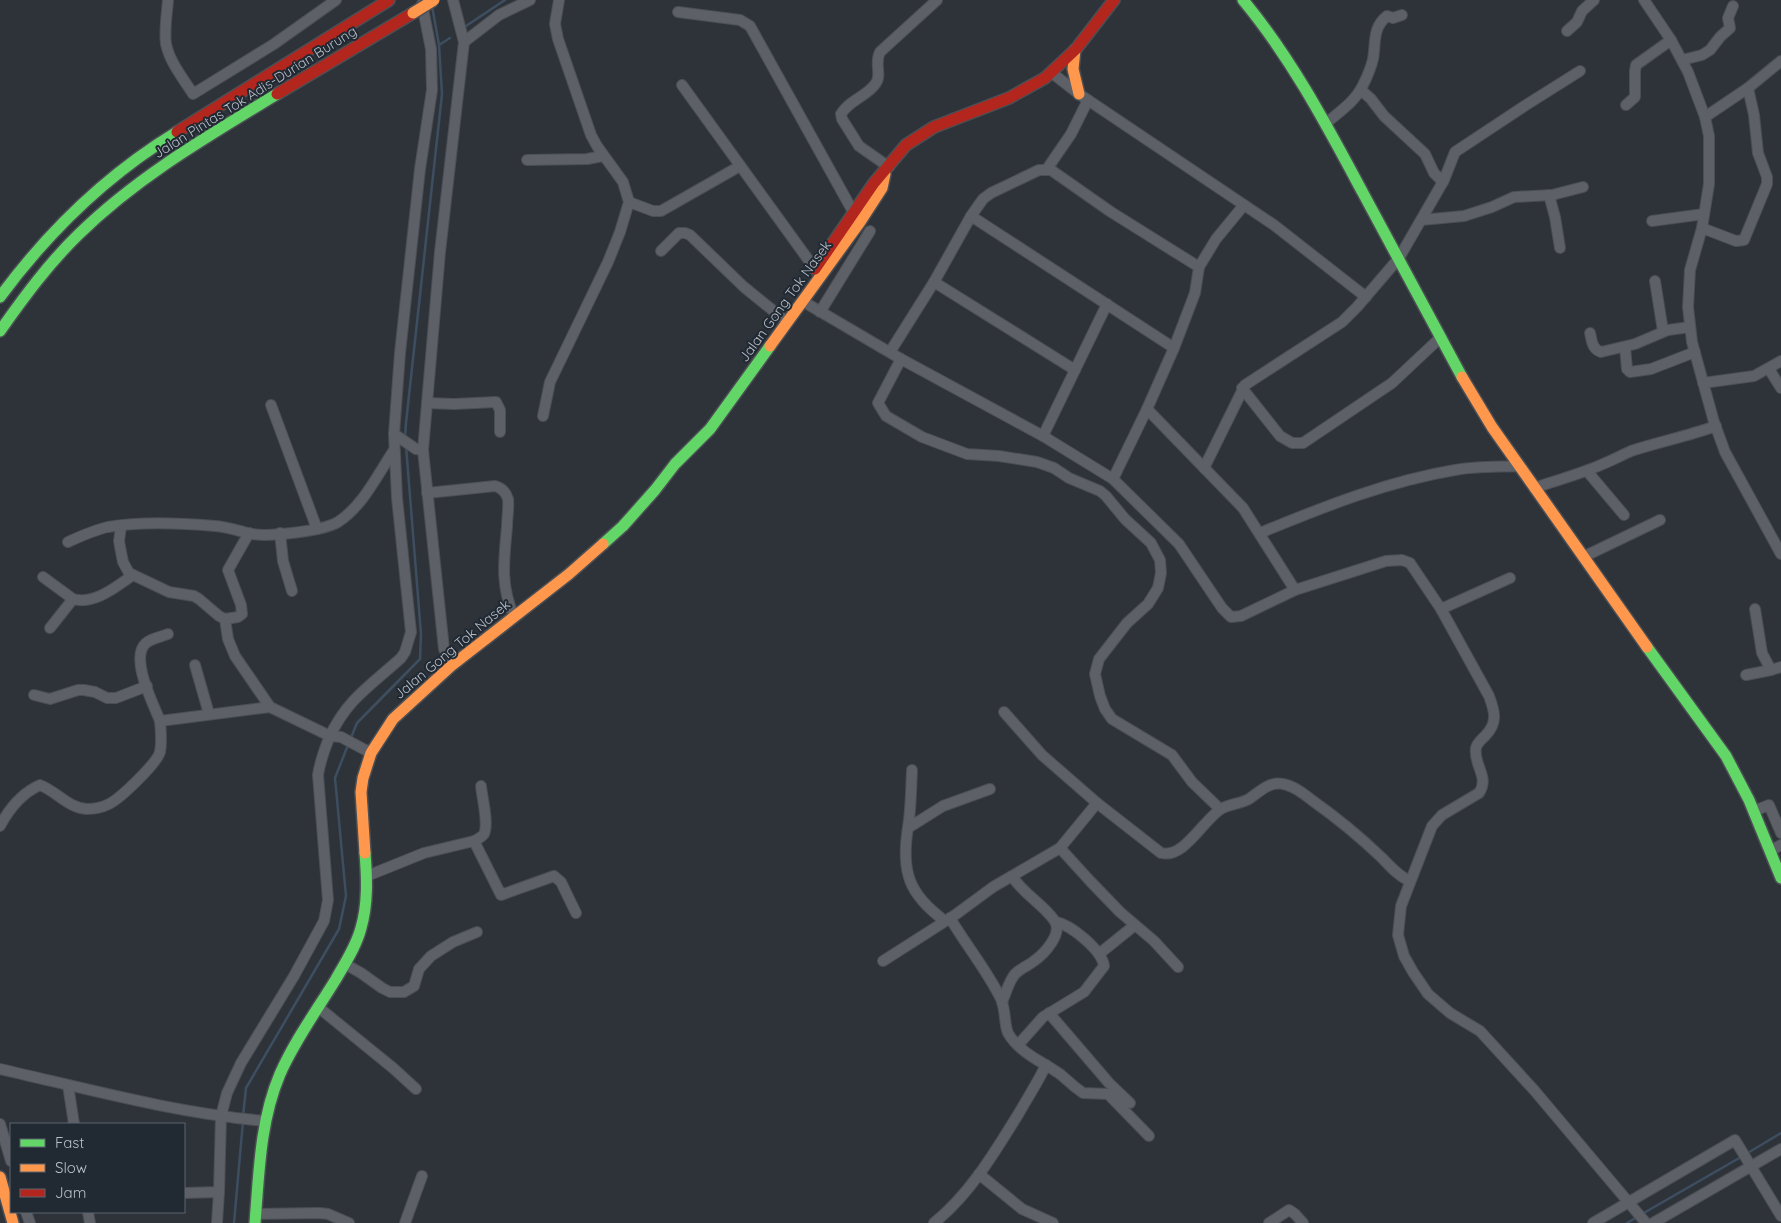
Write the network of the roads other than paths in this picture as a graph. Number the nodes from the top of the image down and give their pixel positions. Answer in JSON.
{"nodes":[{"id":1,"x":168,"y":0,"type":"edge"},
{"id":2,"x":336,"y":0,"type":"edge"},
{"id":3,"x":389,"y":0,"type":"edge"},
{"id":4,"x":421,"y":0,"type":"edge"},
{"id":5,"x":434,"y":0,"type":"edge"},
{"id":6,"x":453,"y":0,"type":"edge"},
{"id":7,"x":530,"y":0,"type":"edge"},
{"id":8,"x":559,"y":0,"type":"edge"},
{"id":9,"x":938,"y":0,"type":"edge"},
{"id":10,"x":1114,"y":0,"type":"edge"},
{"id":11,"x":1243,"y":0,"type":"edge"},
{"id":12,"x":1594,"y":0,"type":"edge"},
{"id":13,"x":1644,"y":0,"type":"edge"},
{"id":14,"x":1581,"y":4,"type":"edge"},
{"id":15,"x":1733,"y":6,"type":"dead end"},
{"id":16,"x":678,"y":12,"type":"dead end"},
{"id":17,"x":1402,"y":16,"type":"dead end"},
{"id":18,"x":1566,"y":31,"type":"dead end"},
{"id":19,"x":1671,"y":40,"type":"junction"},
{"id":20,"x":464,"y":42,"type":"junction"},
{"id":21,"x":1074,"y":50,"type":"junction"},
{"id":22,"x":1682,"y":60,"type":"junction"},
{"id":23,"x":1780,"y":64,"type":"edge"},
{"id":24,"x":1580,"y":71,"type":"dead end"},
{"id":25,"x":1052,"y":73,"type":"junction"},
{"id":26,"x":682,"y":85,"type":"dead end"},
{"id":27,"x":1748,"y":88,"type":"junction"},
{"id":28,"x":1361,"y":90,"type":"junction"},
{"id":29,"x":1084,"y":97,"type":"junction"},
{"id":30,"x":1626,"y":105,"type":"dead end"},
{"id":31,"x":1705,"y":117,"type":"junction"},
{"id":32,"x":1325,"y":124,"type":"junction"},
{"id":33,"x":603,"y":156,"type":"junction"},
{"id":34,"x":527,"y":160,"type":"dead end"},
{"id":35,"x":740,"y":166,"type":"junction"},
{"id":36,"x":1047,"y":169,"type":"junction"},
{"id":37,"x":887,"y":170,"type":"junction"},
{"id":38,"x":1443,"y":182,"type":"junction"},
{"id":39,"x":1583,"y":187,"type":"dead end"},
{"id":40,"x":1549,"y":195,"type":"junction"},
{"id":41,"x":629,"y":202,"type":"junction"},
{"id":42,"x":1244,"y":205,"type":"junction"},
{"id":43,"x":1704,"y":214,"type":"junction"},
{"id":44,"x":971,"y":216,"type":"junction"},
{"id":45,"x":857,"y":218,"type":"junction"},
{"id":46,"x":1421,"y":220,"type":"junction"},
{"id":47,"x":1652,"y":221,"type":"dead end"},
{"id":48,"x":1702,"y":228,"type":"junction"},
{"id":49,"x":870,"y":231,"type":"dead end"},
{"id":50,"x":1560,"y":248,"type":"dead end"},
{"id":51,"x":661,"y":251,"type":"dead end"},
{"id":52,"x":1399,"y":258,"type":"junction"},
{"id":53,"x":1199,"y":267,"type":"junction"},
{"id":54,"x":816,"y":269,"type":"junction"},
{"id":55,"x":934,"y":282,"type":"junction"},
{"id":56,"x":1655,"y":282,"type":"dead end"},
{"id":57,"x":803,"y":287,"type":"junction"},
{"id":58,"x":0,"y":297,"type":"edge"},
{"id":59,"x":1366,"y":297,"type":"junction"},
{"id":60,"x":804,"y":302,"type":"junction"},
{"id":61,"x":1107,"y":304,"type":"junction"},
{"id":62,"x":788,"y":307,"type":"junction"},
{"id":63,"x":820,"y":312,"type":"junction"},
{"id":64,"x":781,"y":317,"type":"junction"},
{"id":65,"x":1690,"y":327,"type":"junction"},
{"id":66,"x":0,"y":331,"type":"edge"},
{"id":67,"x":1664,"y":331,"type":"junction"},
{"id":68,"x":1590,"y":332,"type":"dead end"},
{"id":69,"x":1441,"y":337,"type":"junction"},
{"id":70,"x":1625,"y":346,"type":"junction"},
{"id":71,"x":1174,"y":348,"type":"junction"},
{"id":72,"x":890,"y":352,"type":"junction"},
{"id":73,"x":1695,"y":352,"type":"junction"},
{"id":74,"x":901,"y":358,"type":"junction"},
{"id":75,"x":1781,"y":361,"type":"edge"},
{"id":76,"x":1769,"y":369,"type":"junction"},
{"id":77,"x":1075,"y":370,"type":"junction"},
{"id":78,"x":1703,"y":383,"type":"junction"},
{"id":79,"x":1242,"y":388,"type":"junction"},
{"id":80,"x":1781,"y":388,"type":"edge"},
{"id":81,"x":427,"y":403,"type":"junction"},
{"id":82,"x":271,"y":405,"type":"dead end"},
{"id":83,"x":1147,"y":410,"type":"junction"},
{"id":84,"x":543,"y":416,"type":"dead end"},
{"id":85,"x":1716,"y":426,"type":"junction"},
{"id":86,"x":500,"y":432,"type":"dead end"},
{"id":87,"x":1043,"y":436,"type":"junction"},
{"id":88,"x":397,"y":437,"type":"junction"},
{"id":89,"x":699,"y":438,"type":"junction"},
{"id":90,"x":394,"y":450,"type":"junction"},
{"id":91,"x":420,"y":450,"type":"junction"},
{"id":92,"x":1520,"y":466,"type":"junction"},
{"id":93,"x":1204,"y":468,"type":"junction"},
{"id":94,"x":1587,"y":471,"type":"junction"},
{"id":95,"x":1113,"y":479,"type":"junction"},
{"id":96,"x":1534,"y":488,"type":"junction"},
{"id":97,"x":427,"y":492,"type":"junction"},
{"id":98,"x":1624,"y":515,"type":"dead end"},
{"id":99,"x":1660,"y":520,"type":"dead end"},
{"id":100,"x":121,"y":526,"type":"junction"},
{"id":101,"x":317,"y":529,"type":"junction"},
{"id":102,"x":249,"y":533,"type":"junction"},
{"id":103,"x":280,"y":533,"type":"junction"},
{"id":104,"x":1260,"y":533,"type":"junction"},
{"id":105,"x":68,"y":542,"type":"dead end"},
{"id":106,"x":1781,"y":554,"type":"edge"},
{"id":107,"x":1583,"y":557,"type":"junction"},
{"id":108,"x":133,"y":576,"type":"junction"},
{"id":109,"x":42,"y":577,"type":"dead end"},
{"id":110,"x":1510,"y":578,"type":"dead end"},
{"id":111,"x":1295,"y":590,"type":"junction"},
{"id":112,"x":292,"y":591,"type":"dead end"},
{"id":113,"x":73,"y":599,"type":"junction"},
{"id":114,"x":1441,"y":609,"type":"junction"},
{"id":115,"x":1754,"y":609,"type":"dead end"},
{"id":116,"x":514,"y":616,"type":"junction"},
{"id":117,"x":225,"y":619,"type":"junction"},
{"id":118,"x":50,"y":628,"type":"dead end"},
{"id":119,"x":168,"y":634,"type":"dead end"},
{"id":120,"x":195,"y":665,"type":"dead end"},
{"id":121,"x":451,"y":666,"type":"junction"},
{"id":122,"x":1776,"y":668,"type":"edge"},
{"id":123,"x":1746,"y":675,"type":"dead end"},
{"id":124,"x":147,"y":686,"type":"junction"},
{"id":125,"x":34,"y":695,"type":"dead end"},
{"id":126,"x":270,"y":707,"type":"junction"},
{"id":127,"x":1004,"y":712,"type":"dead end"},
{"id":128,"x":208,"y":714,"type":"junction"},
{"id":129,"x":160,"y":721,"type":"junction"},
{"id":130,"x":336,"y":737,"type":"junction"},
{"id":131,"x":371,"y":753,"type":"junction"},
{"id":132,"x":912,"y":770,"type":"dead end"},
{"id":133,"x":481,"y":786,"type":"dead end"},
{"id":134,"x":990,"y":789,"type":"dead end"},
{"id":135,"x":1097,"y":803,"type":"junction"},
{"id":136,"x":1220,"y":810,"type":"junction"},
{"id":137,"x":1754,"y":811,"type":"junction"},
{"id":138,"x":0,"y":826,"type":"edge"},
{"id":139,"x":908,"y":828,"type":"junction"},
{"id":140,"x":1781,"y":833,"type":"edge"},
{"id":141,"x":474,"y":841,"type":"junction"},
{"id":142,"x":1781,"y":845,"type":"edge"},
{"id":143,"x":1060,"y":848,"type":"junction"},
{"id":144,"x":1770,"y":851,"type":"junction"},
{"id":145,"x":367,"y":876,"type":"junction"},
{"id":146,"x":1012,"y":876,"type":"junction"},
{"id":147,"x":1781,"y":878,"type":"edge"},
{"id":148,"x":1410,"y":881,"type":"junction"},
{"id":149,"x":576,"y":913,"type":"dead end"},
{"id":150,"x":947,"y":920,"type":"junction"},
{"id":151,"x":1056,"y":922,"type":"junction"},
{"id":152,"x":1135,"y":925,"type":"junction"},
{"id":153,"x":477,"y":932,"type":"dead end"},
{"id":154,"x":1099,"y":954,"type":"junction"},
{"id":155,"x":884,"y":961,"type":"dead end"},
{"id":156,"x":345,"y":964,"type":"junction"},
{"id":157,"x":1178,"y":967,"type":"dead end"},
{"id":158,"x":1002,"y":1002,"type":"junction"},
{"id":159,"x":318,"y":1008,"type":"junction"},
{"id":160,"x":1049,"y":1013,"type":"junction"},
{"id":161,"x":1019,"y":1044,"type":"junction"},
{"id":162,"x":1046,"y":1066,"type":"junction"},
{"id":163,"x":0,"y":1069,"type":"edge"},
{"id":164,"x":68,"y":1084,"type":"junction"},
{"id":165,"x":416,"y":1090,"type":"dead end"},
{"id":166,"x":1130,"y":1103,"type":"dead end"},
{"id":167,"x":225,"y":1117,"type":"junction"},
{"id":168,"x":265,"y":1121,"type":"junction"},
{"id":169,"x":74,"y":1123,"type":"edge"},
{"id":170,"x":0,"y":1124,"type":"edge"},
{"id":171,"x":1149,"y":1136,"type":"dead end"},
{"id":172,"x":1781,"y":1149,"type":"edge"},
{"id":173,"x":10,"y":1159,"type":"edge"},
{"id":174,"x":1751,"y":1167,"type":"junction"},
{"id":175,"x":979,"y":1174,"type":"junction"},
{"id":176,"x":0,"y":1176,"type":"edge"},
{"id":177,"x":422,"y":1176,"type":"dead end"},
{"id":178,"x":220,"y":1192,"type":"junction"},
{"id":179,"x":185,"y":1193,"type":"edge"},
{"id":180,"x":1629,"y":1201,"type":"junction"},
{"id":181,"x":10,"y":1212,"type":"edge"},
{"id":182,"x":1781,"y":1216,"type":"edge"},
{"id":183,"x":255,"y":1219,"type":"edge"},
{"id":184,"x":217,"y":1223,"type":"edge"},
{"id":185,"x":349,"y":1223,"type":"edge"},
{"id":186,"x":405,"y":1223,"type":"edge"},
{"id":187,"x":934,"y":1223,"type":"edge"},
{"id":188,"x":1053,"y":1223,"type":"edge"},
{"id":189,"x":1269,"y":1223,"type":"edge"},
{"id":190,"x":1303,"y":1223,"type":"edge"},
{"id":191,"x":1593,"y":1223,"type":"edge"},
{"id":192,"x":1646,"y":1223,"type":"edge"},
{"id":193,"x":1653,"y":1223,"type":"edge"}],
"edges":[{"from":1,"to":2,"type":"street"},
{"from":3,"to":58,"type":"main road","name":"Jalan Pintas Tok Adis-Durian Burung"},
{"from":4,"to":88,"type":"street"},
{"from":5,"to":66,"type":"main road","name":"Jalan Pintas Tok Adis-Durian Burung","bridge":true},
{"from":6,"to":20,"type":"street"},
{"from":7,"to":20,"type":"street"},
{"from":8,"to":33,"type":"street"},
{"from":9,"to":37,"type":"street"},
{"from":10,"to":21,"type":"main road","name":"Jalan Gong Tok Nasek"},
{"from":11,"to":32,"type":"main road"},
{"from":12,"to":14,"type":"street"},
{"from":13,"to":19,"type":"street"},
{"from":14,"to":18,"type":"street"},
{"from":15,"to":22,"type":"street"},
{"from":16,"to":45,"type":"street"},
{"from":17,"to":28,"type":"street"},
{"from":19,"to":22,"type":"street"},
{"from":19,"to":30,"type":"street"},
{"from":20,"to":81,"type":"street"},
{"from":21,"to":25,"type":"main road","name":"Jalan Gong Tok Nasek"},
{"from":21,"to":29,"type":"main road"},
{"from":22,"to":31,"type":"street"},
{"from":23,"to":27,"type":"street"},
{"from":24,"to":38,"type":"street"},
{"from":25,"to":29,"type":"street"},
{"from":25,"to":37,"type":"main road","name":"Jalan Gong Tok Nasek"},
{"from":26,"to":35,"type":"street"},
{"from":27,"to":31,"type":"street"},
{"from":27,"to":48,"type":"street"},
{"from":28,"to":32,"type":"street"},
{"from":28,"to":38,"type":"street"},
{"from":29,"to":36,"type":"street"},
{"from":29,"to":42,"type":"street"},
{"from":31,"to":43,"type":"street"},
{"from":32,"to":52,"type":"main road"},
{"from":33,"to":34,"type":"street"},
{"from":33,"to":41,"type":"street"},
{"from":35,"to":41,"type":"street"},
{"from":35,"to":54,"type":"street"},
{"from":36,"to":44,"type":"street"},
{"from":36,"to":53,"type":"street"},
{"from":37,"to":45,"type":"main road","name":"Jalan Gong Tok Nasek"},
{"from":38,"to":46,"type":"street"},
{"from":39,"to":40,"type":"street"},
{"from":40,"to":46,"type":"street"},
{"from":40,"to":50,"type":"street"},
{"from":41,"to":84,"type":"street"},
{"from":42,"to":53,"type":"street"},
{"from":42,"to":59,"type":"street"},
{"from":43,"to":47,"type":"street"},
{"from":43,"to":48,"type":"street"},
{"from":44,"to":55,"type":"street"},
{"from":44,"to":61,"type":"street"},
{"from":45,"to":54,"type":"main road","name":"Jalan Gong Tok Nasek"},
{"from":45,"to":60,"type":"main road","name":"Jalan Gong Tok Nasek"},
{"from":46,"to":52,"type":"street"},
{"from":48,"to":65,"type":"street"},
{"from":49,"to":63,"type":"street"},
{"from":51,"to":64,"type":"street"},
{"from":52,"to":59,"type":"street"},
{"from":52,"to":69,"type":"main road"},
{"from":53,"to":71,"type":"street"},
{"from":54,"to":57,"type":"main road","name":"Jalan Gong Tok Nasek"},
{"from":55,"to":72,"type":"street"},
{"from":55,"to":77,"type":"street"},
{"from":56,"to":67,"type":"street"},
{"from":57,"to":60,"type":"main road"},
{"from":57,"to":62,"type":"main road","name":"Jalan Gong Tok Nasek"},
{"from":59,"to":79,"type":"street"},
{"from":60,"to":62,"type":"main road"},
{"from":60,"to":63,"type":"street"},
{"from":60,"to":89,"type":"main road","name":"Jalan Gong Tok Nasek"},
{"from":61,"to":71,"type":"street"},
{"from":61,"to":77,"type":"street"},
{"from":62,"to":64,"type":"main road","name":"Jalan Gong Tok Nasek"},
{"from":63,"to":72,"type":"street"},
{"from":64,"to":89,"type":"main road","name":"Jalan Gong Tok Nasek"},
{"from":65,"to":67,"type":"street"},
{"from":65,"to":73,"type":"street"},
{"from":67,"to":70,"type":"street"},
{"from":68,"to":70,"type":"street"},
{"from":69,"to":79,"type":"street"},
{"from":69,"to":92,"type":"main road"},
{"from":70,"to":73,"type":"street"},
{"from":71,"to":83,"type":"street"},
{"from":72,"to":74,"type":"street"},
{"from":73,"to":78,"type":"street"},
{"from":74,"to":87,"type":"street"},
{"from":74,"to":136,"type":"street"},
{"from":75,"to":76,"type":"street"},
{"from":76,"to":78,"type":"street"},
{"from":76,"to":80,"type":"street"},
{"from":77,"to":87,"type":"street"},
{"from":78,"to":85,"type":"street"},
{"from":79,"to":93,"type":"street"},
{"from":81,"to":86,"type":"street"},
{"from":81,"to":91,"type":"street"},
{"from":82,"to":101,"type":"street"},
{"from":83,"to":93,"type":"street"},
{"from":83,"to":95,"type":"street"},
{"from":85,"to":94,"type":"street"},
{"from":85,"to":106,"type":"street"},
{"from":87,"to":95,"type":"street"},
{"from":88,"to":90,"type":"street"},
{"from":88,"to":91,"type":"street"},
{"from":89,"to":116,"type":"main road","name":"Jalan Gong Tok Nasek"},
{"from":90,"to":101,"type":"street"},
{"from":90,"to":130,"type":"street"},
{"from":91,"to":97,"type":"street"},
{"from":92,"to":96,"type":"main road"},
{"from":92,"to":104,"type":"street"},
{"from":93,"to":104,"type":"street"},
{"from":94,"to":96,"type":"street"},
{"from":94,"to":98,"type":"street"},
{"from":95,"to":111,"type":"street"},
{"from":96,"to":107,"type":"main road"},
{"from":97,"to":116,"type":"street"},
{"from":97,"to":121,"type":"street"},
{"from":99,"to":107,"type":"street"},
{"from":100,"to":102,"type":"street"},
{"from":100,"to":105,"type":"street"},
{"from":100,"to":108,"type":"street"},
{"from":101,"to":103,"type":"street"},
{"from":102,"to":103,"type":"street"},
{"from":102,"to":117,"type":"street"},
{"from":103,"to":112,"type":"street"},
{"from":104,"to":111,"type":"street"},
{"from":107,"to":137,"type":"main road"},
{"from":108,"to":113,"type":"street"},
{"from":108,"to":117,"type":"street"},
{"from":109,"to":113,"type":"street"},
{"from":110,"to":114,"type":"street"},
{"from":111,"to":114,"type":"street"},
{"from":113,"to":118,"type":"street"},
{"from":114,"to":148,"type":"street"},
{"from":115,"to":122,"type":"street"},
{"from":116,"to":121,"type":"main road","name":"Jalan Gong Tok Nasek"},
{"from":117,"to":126,"type":"street"},
{"from":119,"to":124,"type":"street"},
{"from":120,"to":128,"type":"street"},
{"from":121,"to":131,"type":"main road","name":"Jalan Gong Tok Nasek"},
{"from":122,"to":123,"type":"street"},
{"from":124,"to":125,"type":"street"},
{"from":124,"to":129,"type":"street"},
{"from":126,"to":128,"type":"street"},
{"from":126,"to":130,"type":"street"},
{"from":127,"to":135,"type":"street"},
{"from":128,"to":129,"type":"street"},
{"from":129,"to":138,"type":"street"},
{"from":130,"to":131,"type":"street"},
{"from":130,"to":167,"type":"street"},
{"from":131,"to":145,"type":"main road","name":"Jalan Gong Tok Nasek"},
{"from":132,"to":139,"type":"street"},
{"from":133,"to":141,"type":"street"},
{"from":134,"to":139,"type":"street"},
{"from":135,"to":136,"type":"street"},
{"from":135,"to":143,"type":"street"},
{"from":136,"to":148,"type":"street"},
{"from":137,"to":140,"type":"street"},
{"from":137,"to":144,"type":"main road"},
{"from":139,"to":150,"type":"street"},
{"from":141,"to":145,"type":"street"},
{"from":141,"to":149,"type":"street"},
{"from":142,"to":144,"type":"street"},
{"from":143,"to":146,"type":"street"},
{"from":143,"to":152,"type":"street"},
{"from":144,"to":147,"type":"main road"},
{"from":145,"to":156,"type":"main road","name":"Jalan Gong Tok Nasek"},
{"from":146,"to":150,"type":"street"},
{"from":146,"to":151,"type":"street"},
{"from":148,"to":180,"type":"street"},
{"from":150,"to":155,"type":"street"},
{"from":150,"to":158,"type":"street"},
{"from":151,"to":154,"type":"street"},
{"from":151,"to":158,"type":"street"},
{"from":152,"to":154,"type":"street"},
{"from":152,"to":157,"type":"street"},
{"from":153,"to":156,"type":"street"},
{"from":154,"to":160,"type":"street"},
{"from":156,"to":159,"type":"main road","name":"Jalan Gong Tok Nasek"},
{"from":158,"to":161,"type":"street"},
{"from":159,"to":165,"type":"street"},
{"from":159,"to":168,"type":"main road","name":"Jalan Gong Tok Nasek"},
{"from":160,"to":161,"type":"street"},
{"from":160,"to":166,"type":"street"},
{"from":161,"to":162,"type":"street"},
{"from":162,"to":171,"type":"street"},
{"from":162,"to":175,"type":"street"},
{"from":163,"to":164,"type":"street"},
{"from":164,"to":167,"type":"street"},
{"from":164,"to":169,"type":"street"},
{"from":167,"to":168,"type":"street"},
{"from":167,"to":178,"type":"street"},
{"from":168,"to":183,"type":"main road","name":"Jalan Gong Tok Nasek"},
{"from":170,"to":173,"type":"street"},
{"from":172,"to":174,"type":"street"},
{"from":174,"to":180,"type":"street"},
{"from":174,"to":182,"type":"street"},
{"from":174,"to":193,"type":"street"},
{"from":175,"to":187,"type":"street"},
{"from":175,"to":188,"type":"street"},
{"from":176,"to":181,"type":"main road"},
{"from":177,"to":186,"type":"street"},
{"from":178,"to":179,"type":"street"},
{"from":178,"to":184,"type":"street"},
{"from":180,"to":191,"type":"street"},
{"from":180,"to":192,"type":"street"},
{"from":183,"to":185,"type":"street"},
{"from":189,"to":190,"type":"street"}]}
